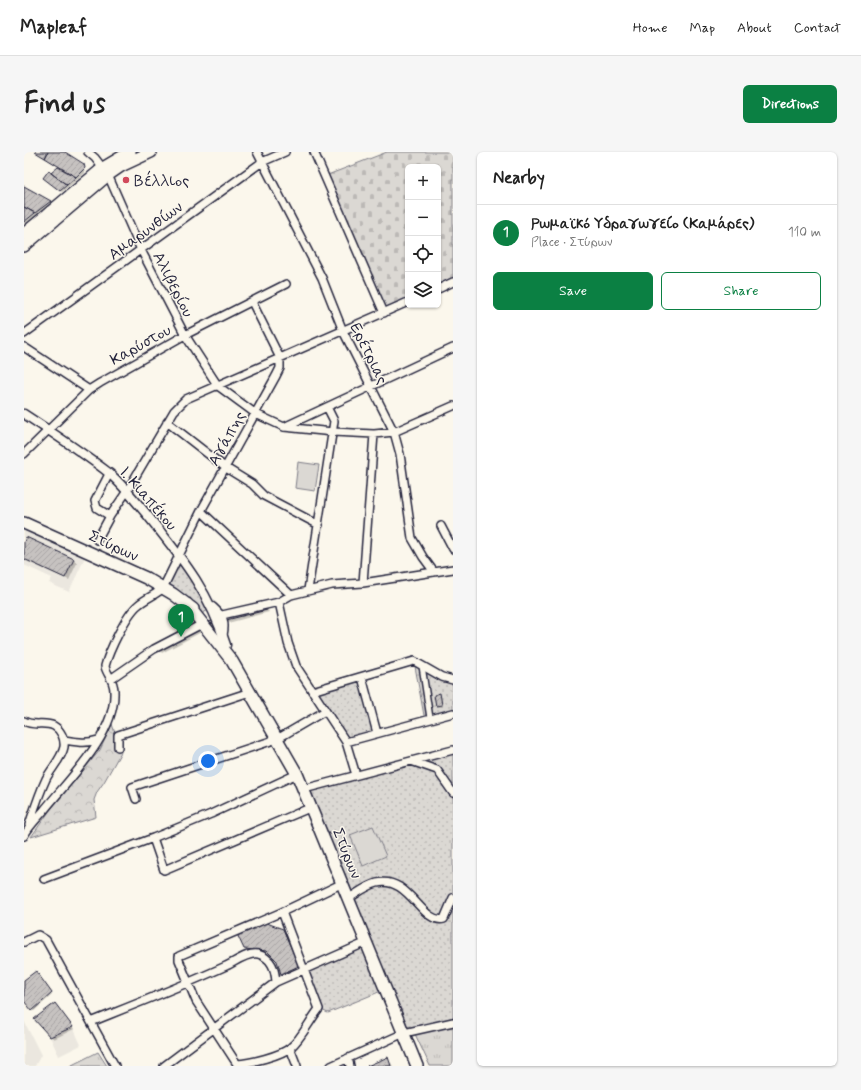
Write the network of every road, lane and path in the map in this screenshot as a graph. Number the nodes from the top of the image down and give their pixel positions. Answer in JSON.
{"nodes":[{"id":1,"x":88,"y":152,"type":"edge"},
{"id":2,"x":130,"y":152,"type":"edge"},
{"id":3,"x":151,"y":152,"type":"edge"},
{"id":4,"x":257,"y":152,"type":"edge"},
{"id":5,"x":285,"y":152,"type":"edge"},
{"id":6,"x":314,"y":152,"type":"edge"},
{"id":7,"x":262,"y":162,"type":"junction"},
{"id":8,"x":106,"y":171,"type":"junction"},
{"id":9,"x":24,"y":234,"type":"edge"},
{"id":10,"x":24,"y":246,"type":"edge"},
{"id":11,"x":141,"y":250,"type":"junction"},
{"id":12,"x":453,"y":282,"type":"edge"},
{"id":13,"x":286,"y":284,"type":"dead end"},
{"id":14,"x":441,"y":287,"type":"edge"},
{"id":15,"x":252,"y":302,"type":"junction"},
{"id":16,"x":405,"y":303,"type":"edge"},
{"id":17,"x":384,"y":313,"type":"junction"},
{"id":18,"x":343,"y":331,"type":"junction"},
{"id":19,"x":24,"y":334,"type":"edge"},
{"id":20,"x":184,"y":335,"type":"junction"},
{"id":21,"x":24,"y":347,"type":"edge"},
{"id":22,"x":453,"y":348,"type":"edge"},
{"id":23,"x":280,"y":358,"type":"junction"},
{"id":24,"x":218,"y":386,"type":"junction"},
{"id":25,"x":370,"y":387,"type":"junction"},
{"id":26,"x":89,"y":390,"type":"junction"},
{"id":27,"x":453,"y":406,"type":"edge"},
{"id":28,"x":327,"y":407,"type":"junction"},
{"id":29,"x":24,"y":414,"type":"edge"},
{"id":30,"x":256,"y":414,"type":"junction"},
{"id":31,"x":166,"y":422,"type":"junction"},
{"id":32,"x":284,"y":427,"type":"junction"},
{"id":33,"x":47,"y":429,"type":"junction"},
{"id":34,"x":333,"y":432,"type":"junction"},
{"id":35,"x":394,"y":432,"type":"junction"},
{"id":36,"x":374,"y":434,"type":"junction"},
{"id":37,"x":24,"y":454,"type":"edge"},
{"id":38,"x":226,"y":468,"type":"junction"},
{"id":39,"x":109,"y":474,"type":"junction"},
{"id":40,"x":127,"y":491,"type":"junction"},
{"id":41,"x":201,"y":511,"type":"junction"},
{"id":42,"x":110,"y":516,"type":"junction"},
{"id":43,"x":24,"y":523,"type":"edge"},
{"id":44,"x":319,"y":525,"type":"junction"},
{"id":45,"x":441,"y":526,"type":"dead end"},
{"id":46,"x":96,"y":540,"type":"dead end"},
{"id":47,"x":453,"y":549,"type":"edge"},
{"id":48,"x":180,"y":556,"type":"junction"},
{"id":49,"x":453,"y":569,"type":"edge"},
{"id":50,"x":434,"y":572,"type":"junction"},
{"id":51,"x":364,"y":583,"type":"junction"},
{"id":52,"x":163,"y":588,"type":"junction"},
{"id":53,"x":308,"y":590,"type":"junction"},
{"id":54,"x":292,"y":595,"type":"junction"},
{"id":55,"x":279,"y":602,"type":"junction"},
{"id":56,"x":187,"y":604,"type":"junction"},
{"id":57,"x":213,"y":607,"type":"junction"},
{"id":58,"x":222,"y":615,"type":"junction"},
{"id":59,"x":202,"y":624,"type":"junction"},
{"id":60,"x":225,"y":640,"type":"junction"},
{"id":61,"x":232,"y":661,"type":"junction"},
{"id":62,"x":422,"y":666,"type":"junction"},
{"id":63,"x":362,"y":677,"type":"junction"},
{"id":64,"x":112,"y":678,"type":"junction"},
{"id":65,"x":453,"y":680,"type":"edge"},
{"id":66,"x":312,"y":691,"type":"junction"},
{"id":67,"x":250,"y":692,"type":"junction"},
{"id":68,"x":325,"y":710,"type":"junction"},
{"id":69,"x":453,"y":713,"type":"edge"},
{"id":70,"x":430,"y":718,"type":"junction"},
{"id":71,"x":24,"y":721,"type":"edge"},
{"id":72,"x":377,"y":733,"type":"junction"},
{"id":73,"x":277,"y":739,"type":"junction"},
{"id":74,"x":64,"y":740,"type":"junction"},
{"id":75,"x":98,"y":740,"type":"junction"},
{"id":76,"x":346,"y":742,"type":"junction"},
{"id":77,"x":118,"y":746,"type":"dead end"},
{"id":78,"x":453,"y":750,"type":"edge"},
{"id":79,"x":453,"y":757,"type":"edge"},
{"id":80,"x":411,"y":761,"type":"junction"},
{"id":81,"x":297,"y":774,"type":"junction"},
{"id":82,"x":356,"y":775,"type":"junction"},
{"id":83,"x":304,"y":789,"type":"junction"},
{"id":84,"x":453,"y":793,"type":"edge"},
{"id":85,"x":136,"y":799,"type":"dead end"},
{"id":86,"x":312,"y":808,"type":"junction"},
{"id":87,"x":25,"y":834,"type":"edge"},
{"id":88,"x":153,"y":838,"type":"junction"},
{"id":89,"x":44,"y":879,"type":"dead end"},
{"id":90,"x":343,"y":883,"type":"junction"},
{"id":91,"x":350,"y":898,"type":"junction"},
{"id":92,"x":453,"y":898,"type":"edge"},
{"id":93,"x":282,"y":912,"type":"junction"},
{"id":94,"x":450,"y":912,"type":"edge"},
{"id":95,"x":24,"y":942,"type":"edge"},
{"id":96,"x":367,"y":942,"type":"junction"},
{"id":97,"x":305,"y":970,"type":"junction"},
{"id":98,"x":276,"y":982,"type":"junction"},
{"id":99,"x":188,"y":983,"type":"junction"},
{"id":100,"x":91,"y":1022,"type":"junction"},
{"id":101,"x":453,"y":1022,"type":"edge"},
{"id":102,"x":214,"y":1027,"type":"junction"},
{"id":103,"x":404,"y":1033,"type":"junction"},
{"id":104,"x":290,"y":1048,"type":"junction"},
{"id":105,"x":348,"y":1058,"type":"junction"},
{"id":106,"x":115,"y":1066,"type":"edge"},
{"id":107,"x":164,"y":1066,"type":"edge"},
{"id":108,"x":297,"y":1066,"type":"edge"},
{"id":109,"x":331,"y":1066,"type":"edge"},
{"id":110,"x":350,"y":1066,"type":"edge"},
{"id":111,"x":417,"y":1066,"type":"edge"}],
"edges":[{"from":1,"to":8,"type":"street","name":"Αλιβερίου"},
{"from":2,"to":8,"type":"main road"},
{"from":3,"to":8,"type":"main road"},
{"from":4,"to":7,"type":"street","name":"Ερέτριας"},
{"from":5,"to":7,"type":"street","name":"Αμαρυνθίων"},
{"from":6,"to":17,"type":"street"},
{"from":7,"to":11,"type":"street","name":"Αμαρυνθίων"},
{"from":7,"to":18,"type":"street","name":"Ερέτριας"},
{"from":8,"to":9,"type":"main road"},
{"from":8,"to":10,"type":"main road"},
{"from":8,"to":11,"type":"street","name":"Αλιβερίου"},
{"from":11,"to":19,"type":"street","name":"Αμαρυνθίων"},
{"from":11,"to":20,"type":"street","name":"Αλιβερίου"},
{"from":12,"to":14,"type":"street"},
{"from":13,"to":15,"type":"street","name":"Καρύστου"},
{"from":15,"to":20,"type":"street","name":"Καρύστου"},
{"from":15,"to":23,"type":"street"},
{"from":16,"to":17,"type":"street"},
{"from":17,"to":18,"type":"street"},
{"from":18,"to":23,"type":"street"},
{"from":18,"to":25,"type":"street","name":"Ερέτριας"},
{"from":20,"to":24,"type":"street","name":"Αλιβερίου"},
{"from":20,"to":26,"type":"street","name":"Καρύστου"},
{"from":21,"to":26,"type":"street"},
{"from":22,"to":25,"type":"street"},
{"from":23,"to":24,"type":"street"},
{"from":23,"to":30,"type":"street","name":"Αγάπης"},
{"from":24,"to":30,"type":"street","name":"Αλιβερίου"},
{"from":24,"to":31,"type":"street"},
{"from":25,"to":28,"type":"street"},
{"from":25,"to":35,"type":"street","name":"Ερέτριας"},
{"from":26,"to":33,"type":"street","name":"Καρύστου"},
{"from":27,"to":35,"type":"street","name":"Αλιβερίου"},
{"from":28,"to":32,"type":"street"},
{"from":28,"to":34,"type":"street"},
{"from":29,"to":33,"type":"street","name":"Ι. Κιαπέκου"},
{"from":30,"to":32,"type":"street","name":"Αλιβερίου"},
{"from":30,"to":38,"type":"street","name":"Αγάπης"},
{"from":31,"to":38,"type":"street"},
{"from":31,"to":40,"type":"street"},
{"from":32,"to":34,"type":"street","name":"Αλιβερίου"},
{"from":33,"to":37,"type":"street","name":"Καρύστου"},
{"from":33,"to":39,"type":"street","name":"Ι. Κιαπέκου"},
{"from":34,"to":36,"type":"street","name":"Αλιβερίου"},
{"from":34,"to":44,"type":"street"},
{"from":35,"to":36,"type":"street","name":"Αλιβερίου"},
{"from":35,"to":50,"type":"street","name":"Ερέτριας"},
{"from":36,"to":51,"type":"street"},
{"from":38,"to":41,"type":"street","name":"Αγάπης"},
{"from":38,"to":44,"type":"street"},
{"from":39,"to":40,"type":"street","name":"Ι. Κιαπέκου"},
{"from":39,"to":42,"type":"street"},
{"from":40,"to":42,"type":"street"},
{"from":40,"to":48,"type":"street","name":"Ι. Κιαπέκου"},
{"from":41,"to":48,"type":"street","name":"Αγάπης"},
{"from":41,"to":54,"type":"street"},
{"from":42,"to":46,"type":"street"},
{"from":43,"to":52,"type":"main road","name":"Στύρων"},
{"from":44,"to":53,"type":"street"},
{"from":45,"to":47,"type":"street"},
{"from":48,"to":52,"type":"street","name":"Αγάπης"},
{"from":48,"to":57,"type":"street","name":"Ι. Κιαπέκου"},
{"from":49,"to":50,"type":"street"},
{"from":50,"to":51,"type":"street"},
{"from":51,"to":53,"type":"street"},
{"from":52,"to":56,"type":"main road","name":"Στύρων"},
{"from":52,"to":64,"type":"street"},
{"from":53,"to":54,"type":"street"},
{"from":54,"to":55,"type":"street"},
{"from":55,"to":58,"type":"street"},
{"from":55,"to":66,"type":"street"},
{"from":56,"to":59,"type":"main road","name":"Στύρων"},
{"from":56,"to":60,"type":"main road","name":"Στύρων"},
{"from":57,"to":58,"type":"street","name":"Ι. Κιαπέκου"},
{"from":57,"to":60,"type":"street","name":"Ι. Κιαπέκου"},
{"from":58,"to":60,"type":"street"},
{"from":59,"to":61,"type":"main road","name":"Στύρων"},
{"from":59,"to":64,"type":"street"},
{"from":60,"to":61,"type":"main road","name":"Στύρων"},
{"from":61,"to":67,"type":"main road","name":"Στύρων"},
{"from":62,"to":63,"type":"street"},
{"from":62,"to":65,"type":"street"},
{"from":62,"to":70,"type":"street"},
{"from":63,"to":66,"type":"street"},
{"from":63,"to":72,"type":"street"},
{"from":64,"to":75,"type":"street"},
{"from":66,"to":68,"type":"street"},
{"from":67,"to":73,"type":"main road","name":"Στύρων"},
{"from":67,"to":77,"type":"street"},
{"from":68,"to":73,"type":"street"},
{"from":68,"to":76,"type":"street"},
{"from":69,"to":70,"type":"street"},
{"from":70,"to":72,"type":"street"},
{"from":71,"to":74,"type":"street"},
{"from":72,"to":76,"type":"street"},
{"from":73,"to":81,"type":"main road","name":"Στύρων"},
{"from":73,"to":85,"type":"street"},
{"from":74,"to":75,"type":"street"},
{"from":74,"to":87,"type":"street"},
{"from":75,"to":87,"type":"street"},
{"from":76,"to":82,"type":"street"},
{"from":78,"to":79,"type":"street"},
{"from":78,"to":80,"type":"street"},
{"from":80,"to":82,"type":"street"},
{"from":80,"to":84,"type":"street"},
{"from":81,"to":83,"type":"main road","name":"Στύρων"},
{"from":81,"to":88,"type":"street"},
{"from":82,"to":83,"type":"street"},
{"from":83,"to":86,"type":"main road","name":"Στύρων"},
{"from":86,"to":88,"type":"street"},
{"from":86,"to":90,"type":"main road","name":"Στύρων"},
{"from":88,"to":89,"type":"street"},
{"from":90,"to":91,"type":"main road","name":"Στύρων"},
{"from":90,"to":93,"type":"street"},
{"from":91,"to":94,"type":"street"},
{"from":91,"to":96,"type":"main road","name":"Στύρων"},
{"from":92,"to":94,"type":"street"},
{"from":93,"to":97,"type":"street"},
{"from":93,"to":99,"type":"street"},
{"from":95,"to":100,"type":"street"},
{"from":96,"to":97,"type":"street"},
{"from":96,"to":103,"type":"main road","name":"Στύρων"},
{"from":97,"to":98,"type":"street"},
{"from":97,"to":104,"type":"street"},
{"from":98,"to":99,"type":"street"},
{"from":98,"to":102,"type":"street"},
{"from":99,"to":100,"type":"street"},
{"from":99,"to":102,"type":"street"},
{"from":100,"to":106,"type":"street"},
{"from":101,"to":103,"type":"street"},
{"from":102,"to":104,"type":"street"},
{"from":102,"to":107,"type":"street"},
{"from":103,"to":105,"type":"street"},
{"from":103,"to":111,"type":"main road","name":"Στύρων"},
{"from":104,"to":108,"type":"street"},
{"from":105,"to":109,"type":"street"},
{"from":105,"to":110,"type":"street"}]}
